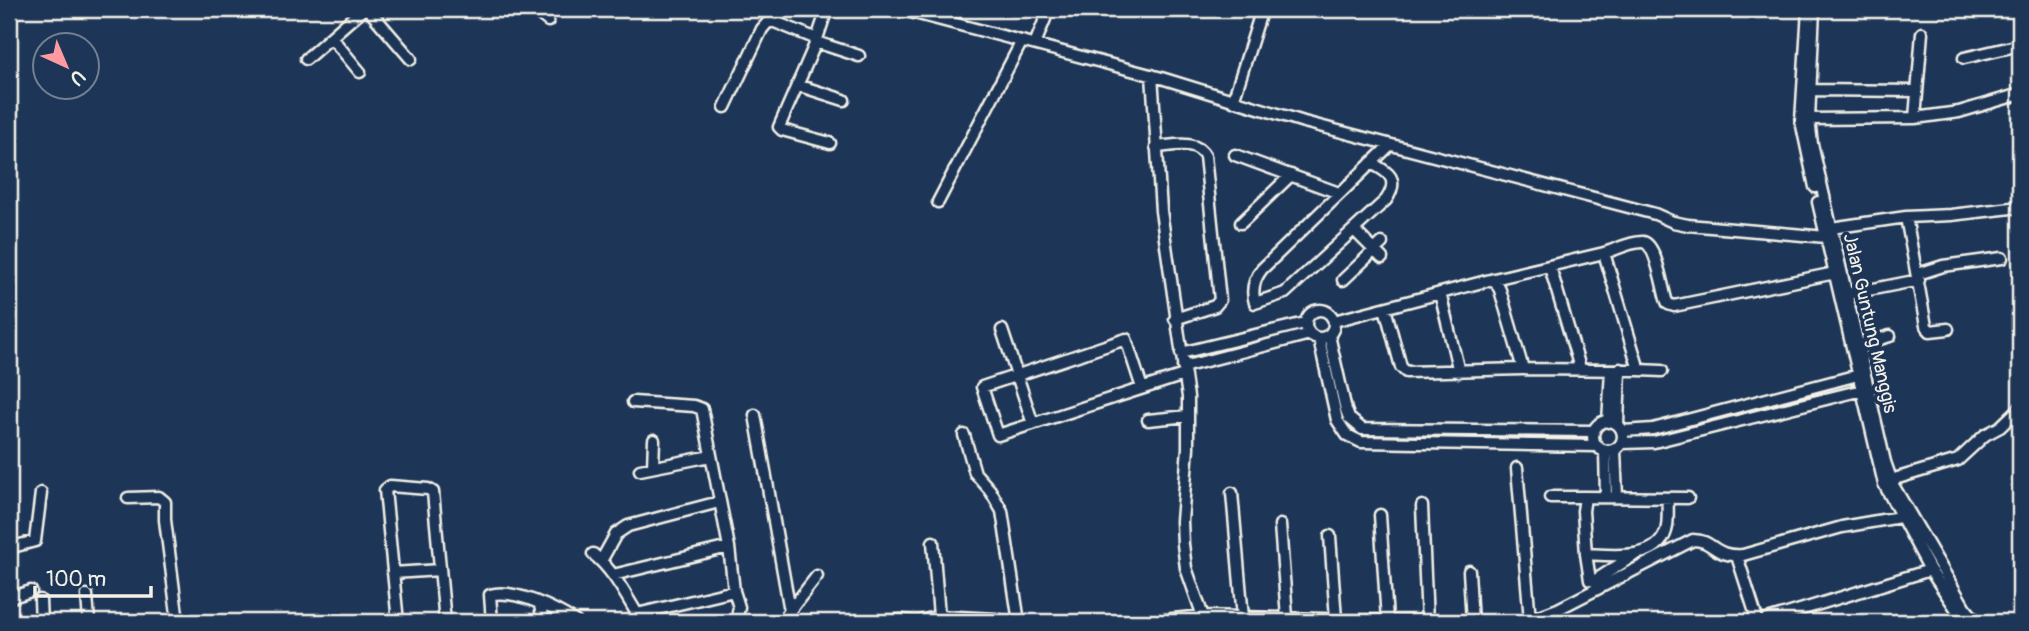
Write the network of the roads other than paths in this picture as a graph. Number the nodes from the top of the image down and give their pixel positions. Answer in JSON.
{"nodes":[{"id":1,"x":365,"y":9,"type":"edge"},
{"id":2,"x":533,"y":9,"type":"edge"},
{"id":3,"x":827,"y":9,"type":"edge"},
{"id":4,"x":899,"y":9,"type":"edge"},
{"id":5,"x":1049,"y":9,"type":"edge"},
{"id":6,"x":1262,"y":9,"type":"edge"},
{"id":7,"x":1808,"y":9,"type":"edge"},
{"id":8,"x":1814,"y":9,"type":"edge"},
{"id":9,"x":548,"y":21,"type":"dead end"},
{"id":10,"x":1922,"y":33,"type":"dead end"},
{"id":11,"x":331,"y":37,"type":"junction"},
{"id":12,"x":816,"y":40,"type":"junction"},
{"id":13,"x":1022,"y":41,"type":"junction"},
{"id":14,"x":1035,"y":44,"type":"junction"},
{"id":15,"x":2020,"y":45,"type":"edge"},
{"id":16,"x":859,"y":56,"type":"dead end"},
{"id":17,"x":1964,"y":58,"type":"dead end"},
{"id":18,"x":306,"y":59,"type":"dead end"},
{"id":19,"x":411,"y":59,"type":"dead end"},
{"id":20,"x":360,"y":72,"type":"dead end"},
{"id":21,"x":1152,"y":75,"type":"junction"},
{"id":22,"x":797,"y":85,"type":"junction"},
{"id":23,"x":1811,"y":89,"type":"junction"},
{"id":24,"x":1916,"y":91,"type":"junction"},
{"id":25,"x":2020,"y":94,"type":"edge"},
{"id":26,"x":844,"y":100,"type":"dead end"},
{"id":27,"x":1233,"y":101,"type":"junction"},
{"id":28,"x":725,"y":107,"type":"dead end"},
{"id":29,"x":1915,"y":118,"type":"junction"},
{"id":30,"x":1809,"y":119,"type":"junction"},
{"id":31,"x":830,"y":144,"type":"dead end"},
{"id":32,"x":1390,"y":145,"type":"junction"},
{"id":33,"x":1156,"y":147,"type":"junction"},
{"id":34,"x":1235,"y":155,"type":"dead end"},
{"id":35,"x":1371,"y":163,"type":"junction"},
{"id":36,"x":1291,"y":175,"type":"junction"},
{"id":37,"x":1339,"y":193,"type":"junction"},
{"id":38,"x":938,"y":202,"type":"dead end"},
{"id":39,"x":2020,"y":207,"type":"edge"},
{"id":40,"x":1906,"y":216,"type":"junction"},
{"id":41,"x":1241,"y":223,"type":"dead end"},
{"id":42,"x":1354,"y":230,"type":"junction"},
{"id":43,"x":1828,"y":232,"type":"junction"},
{"id":44,"x":1604,"y":253,"type":"junction"},
{"id":45,"x":2002,"y":258,"type":"dead end"},
{"id":46,"x":1550,"y":267,"type":"junction"},
{"id":47,"x":1835,"y":273,"type":"junction"},
{"id":48,"x":1918,"y":277,"type":"junction"},
{"id":49,"x":1494,"y":279,"type":"junction"},
{"id":50,"x":1343,"y":280,"type":"dead end"},
{"id":51,"x":1440,"y":293,"type":"junction"},
{"id":52,"x":1848,"y":294,"type":"junction"},
{"id":53,"x":1385,"y":308,"type":"junction"},
{"id":54,"x":1175,"y":319,"type":"junction"},
{"id":55,"x":1334,"y":321,"type":"junction"},
{"id":56,"x":1305,"y":323,"type":"junction"},
{"id":57,"x":1948,"y":328,"type":"dead end"},
{"id":58,"x":1002,"y":330,"type":"dead end"},
{"id":59,"x":1252,"y":336,"type":"junction"},
{"id":60,"x":1319,"y":336,"type":"junction"},
{"id":61,"x":1890,"y":336,"type":"dead end"},
{"id":62,"x":1859,"y":345,"type":"junction"},
{"id":63,"x":1256,"y":348,"type":"junction"},
{"id":64,"x":1181,"y":353,"type":"junction"},
{"id":65,"x":1580,"y":368,"type":"junction"},
{"id":66,"x":1523,"y":369,"type":"junction"},
{"id":67,"x":1616,"y":370,"type":"junction"},
{"id":68,"x":1639,"y":370,"type":"junction"},
{"id":69,"x":1183,"y":371,"type":"junction"},
{"id":70,"x":1662,"y":371,"type":"dead end"},
{"id":71,"x":1459,"y":372,"type":"junction"},
{"id":72,"x":1017,"y":375,"type":"junction"},
{"id":73,"x":1858,"y":375,"type":"junction"},
{"id":74,"x":1335,"y":387,"type":"junction"},
{"id":75,"x":1143,"y":388,"type":"junction"},
{"id":76,"x":1862,"y":390,"type":"junction"},
{"id":77,"x":633,"y":402,"type":"dead end"},
{"id":78,"x":2020,"y":408,"type":"edge"},
{"id":79,"x":755,"y":415,"type":"dead end"},
{"id":80,"x":1188,"y":415,"type":"junction"},
{"id":81,"x":1148,"y":420,"type":"dead end"},
{"id":82,"x":1033,"y":424,"type":"junction"},
{"id":83,"x":1616,"y":426,"type":"junction"},
{"id":84,"x":1594,"y":431,"type":"junction"},
{"id":85,"x":964,"y":435,"type":"dead end"},
{"id":86,"x":654,"y":440,"type":"dead end"},
{"id":87,"x":1610,"y":447,"type":"junction"},
{"id":88,"x":711,"y":456,"type":"junction"},
{"id":89,"x":653,"y":467,"type":"junction"},
{"id":90,"x":1517,"y":468,"type":"dead end"},
{"id":91,"x":640,"y":470,"type":"dead end"},
{"id":92,"x":1891,"y":480,"type":"junction"},
{"id":93,"x":41,"y":493,"type":"dead end"},
{"id":94,"x":1232,"y":493,"type":"dead end"},
{"id":95,"x":1606,"y":496,"type":"junction"},
{"id":96,"x":1550,"y":497,"type":"dead end"},
{"id":97,"x":1585,"y":497,"type":"junction"},
{"id":98,"x":1617,"y":497,"type":"junction"},
{"id":99,"x":128,"y":498,"type":"dead end"},
{"id":100,"x":1668,"y":498,"type":"junction"},
{"id":101,"x":1688,"y":498,"type":"dead end"},
{"id":102,"x":719,"y":502,"type":"junction"},
{"id":103,"x":1422,"y":506,"type":"dead end"},
{"id":104,"x":1380,"y":515,"type":"dead end"},
{"id":105,"x":1900,"y":517,"type":"junction"},
{"id":106,"x":1280,"y":524,"type":"dead end"},
{"id":107,"x":1330,"y":536,"type":"dead end"},
{"id":108,"x":933,"y":542,"type":"dead end"},
{"id":109,"x":729,"y":547,"type":"junction"},
{"id":110,"x":9,"y":548,"type":"edge"},
{"id":111,"x":1586,"y":554,"type":"junction"},
{"id":112,"x":1636,"y":554,"type":"junction"},
{"id":113,"x":1737,"y":556,"type":"junction"},
{"id":114,"x":440,"y":570,"type":"junction"},
{"id":115,"x":1930,"y":570,"type":"junction"},
{"id":116,"x":1469,"y":571,"type":"dead end"},
{"id":117,"x":393,"y":573,"type":"junction"},
{"id":118,"x":612,"y":575,"type":"junction"},
{"id":119,"x":817,"y":576,"type":"dead end"},
{"id":120,"x":31,"y":591,"type":"dead end"},
{"id":121,"x":734,"y":591,"type":"junction"},
{"id":122,"x":87,"y":596,"type":"dead end"},
{"id":123,"x":9,"y":598,"type":"edge"},
{"id":124,"x":40,"y":600,"type":"dead end"},
{"id":125,"x":540,"y":605,"type":"junction"},
{"id":126,"x":790,"y":611,"type":"junction"},
{"id":127,"x":939,"y":615,"type":"junction"},
{"id":128,"x":640,"y":618,"type":"edge"},
{"id":129,"x":1243,"y":618,"type":"junction"},
{"id":130,"x":1287,"y":618,"type":"junction"},
{"id":131,"x":1204,"y":619,"type":"edge"},
{"id":132,"x":1336,"y":619,"type":"junction"},
{"id":133,"x":1387,"y":620,"type":"junction"},
{"id":134,"x":1527,"y":621,"type":"edge"},
{"id":135,"x":41,"y":622,"type":"edge"},
{"id":136,"x":89,"y":622,"type":"edge"},
{"id":137,"x":178,"y":622,"type":"edge"},
{"id":138,"x":398,"y":622,"type":"edge"},
{"id":139,"x":445,"y":622,"type":"edge"},
{"id":140,"x":492,"y":622,"type":"edge"},
{"id":141,"x":542,"y":622,"type":"edge"},
{"id":142,"x":576,"y":622,"type":"edge"},
{"id":143,"x":736,"y":622,"type":"edge"},
{"id":144,"x":781,"y":622,"type":"edge"},
{"id":145,"x":874,"y":622,"type":"edge"},
{"id":146,"x":916,"y":622,"type":"edge"},
{"id":147,"x":1006,"y":622,"type":"edge"},
{"id":148,"x":1018,"y":622,"type":"edge"},
{"id":149,"x":1143,"y":622,"type":"edge"},
{"id":150,"x":1427,"y":622,"type":"edge"},
{"id":151,"x":1444,"y":622,"type":"edge"},
{"id":152,"x":1472,"y":622,"type":"edge"},
{"id":153,"x":1760,"y":622,"type":"edge"},
{"id":154,"x":1965,"y":622,"type":"edge"},
{"id":155,"x":1977,"y":622,"type":"edge"}],
"edges":[{"from":1,"to":11,"type":"street"},
{"from":1,"to":19,"type":"street"},
{"from":2,"to":9,"type":"street"},
{"from":3,"to":12,"type":"street"},
{"from":4,"to":13,"type":"street"},
{"from":5,"to":14,"type":"street"},
{"from":6,"to":27,"type":"street"},
{"from":7,"to":43,"type":"street","name":"Jalan Guntung Manggis"},
{"from":8,"to":23,"type":"street","name":"Jalan Guntung Manggis"},
{"from":10,"to":24,"type":"street"},
{"from":11,"to":18,"type":"street"},
{"from":11,"to":20,"type":"street"},
{"from":12,"to":16,"type":"street"},
{"from":12,"to":22,"type":"street"},
{"from":12,"to":28,"type":"street"},
{"from":13,"to":14,"type":"street"},
{"from":13,"to":38,"type":"street"},
{"from":14,"to":21,"type":"street"},
{"from":15,"to":17,"type":"street"},
{"from":21,"to":27,"type":"street"},
{"from":21,"to":33,"type":"street"},
{"from":22,"to":26,"type":"street"},
{"from":22,"to":31,"type":"street"},
{"from":23,"to":24,"type":"street"},
{"from":23,"to":30,"type":"street","name":"Jalan Guntung Manggis"},
{"from":24,"to":29,"type":"street"},
{"from":25,"to":29,"type":"street"},
{"from":27,"to":32,"type":"street"},
{"from":29,"to":30,"type":"street"},
{"from":30,"to":43,"type":"street","name":"Jalan Guntung Manggis"},
{"from":32,"to":35,"type":"street"},
{"from":32,"to":43,"type":"street"},
{"from":33,"to":54,"type":"street"},
{"from":33,"to":54,"type":"street"},
{"from":34,"to":36,"type":"street"},
{"from":35,"to":37,"type":"street"},
{"from":35,"to":42,"type":"street"},
{"from":36,"to":37,"type":"street"},
{"from":36,"to":41,"type":"street"},
{"from":37,"to":42,"type":"street"},
{"from":39,"to":40,"type":"street"},
{"from":40,"to":43,"type":"street"},
{"from":40,"to":48,"type":"street"},
{"from":42,"to":50,"type":"street"},
{"from":43,"to":47,"type":"street","name":"Jalan Guntung Manggis"},
{"from":43,"to":52,"type":"street","name":"Jalan Guntung Manggis"},
{"from":44,"to":46,"type":"street"},
{"from":44,"to":47,"type":"street"},
{"from":44,"to":68,"type":"street"},
{"from":45,"to":48,"type":"street"},
{"from":46,"to":49,"type":"street"},
{"from":46,"to":65,"type":"street"},
{"from":47,"to":73,"type":"street","name":"Jalan Guntung Manggis"},
{"from":48,"to":52,"type":"street"},
{"from":48,"to":57,"type":"street"},
{"from":49,"to":51,"type":"street"},
{"from":49,"to":66,"type":"street"},
{"from":51,"to":53,"type":"street"},
{"from":51,"to":71,"type":"street"},
{"from":52,"to":62,"type":"street","name":"Jalan Guntung Manggis"},
{"from":53,"to":55,"type":"street"},
{"from":53,"to":71,"type":"street"},
{"from":54,"to":64,"type":"street"},
{"from":55,"to":56,"type":"street"},
{"from":55,"to":60,"type":"street"},
{"from":56,"to":59,"type":"street"},
{"from":56,"to":60,"type":"street"},
{"from":58,"to":72,"type":"street"},
{"from":59,"to":63,"type":"street"},
{"from":59,"to":64,"type":"street"},
{"from":60,"to":63,"type":"street"},
{"from":60,"to":74,"type":"street"},
{"from":61,"to":62,"type":"street"},
{"from":62,"to":92,"type":"street","name":"Jalan Guntung Manggis"},
{"from":63,"to":69,"type":"street"},
{"from":64,"to":69,"type":"street"},
{"from":65,"to":66,"type":"street"},
{"from":65,"to":67,"type":"street"},
{"from":66,"to":71,"type":"street"},
{"from":67,"to":68,"type":"street"},
{"from":67,"to":83,"type":"street"},
{"from":68,"to":70,"type":"street"},
{"from":69,"to":75,"type":"street"},
{"from":69,"to":80,"type":"street"},
{"from":72,"to":75,"type":"street"},
{"from":72,"to":82,"type":"street"},
{"from":72,"to":82,"type":"street"},
{"from":73,"to":76,"type":"street","name":"Jalan Guntung Manggis"},
{"from":73,"to":83,"type":"street"},
{"from":74,"to":84,"type":"street"},
{"from":74,"to":87,"type":"street"},
{"from":75,"to":82,"type":"street"},
{"from":76,"to":87,"type":"street"},
{"from":76,"to":105,"type":"street","name":"Jalan Guntung Manggis"},
{"from":77,"to":88,"type":"street"},
{"from":78,"to":92,"type":"street"},
{"from":79,"to":126,"type":"street"},
{"from":80,"to":81,"type":"street"},
{"from":80,"to":131,"type":"street"},
{"from":83,"to":84,"type":"street"},
{"from":83,"to":87,"type":"street"},
{"from":84,"to":87,"type":"street"},
{"from":85,"to":148,"type":"street"},
{"from":86,"to":89,"type":"street"},
{"from":87,"to":95,"type":"street"},
{"from":87,"to":98,"type":"street"},
{"from":88,"to":89,"type":"street"},
{"from":88,"to":102,"type":"street"},
{"from":89,"to":91,"type":"street"},
{"from":90,"to":134,"type":"street"},
{"from":92,"to":155,"type":"street","name":"Jalan Guntung Manggis"},
{"from":93,"to":110,"type":"street"},
{"from":94,"to":129,"type":"street"},
{"from":95,"to":97,"type":"street"},
{"from":95,"to":98,"type":"street"},
{"from":96,"to":97,"type":"street"},
{"from":97,"to":111,"type":"street"},
{"from":98,"to":100,"type":"street"},
{"from":99,"to":137,"type":"street"},
{"from":100,"to":101,"type":"street"},
{"from":100,"to":112,"type":"street"},
{"from":102,"to":109,"type":"street"},
{"from":102,"to":118,"type":"street"},
{"from":103,"to":150,"type":"street"},
{"from":104,"to":133,"type":"street"},
{"from":105,"to":113,"type":"street"},
{"from":105,"to":115,"type":"street","name":"Jalan Guntung Manggis"},
{"from":106,"to":130,"type":"street"},
{"from":107,"to":132,"type":"street"},
{"from":108,"to":127,"type":"street"},
{"from":109,"to":118,"type":"street"},
{"from":109,"to":121,"type":"street"},
{"from":111,"to":112,"type":"street"},
{"from":111,"to":112,"type":"street"},
{"from":113,"to":134,"type":"street"},
{"from":113,"to":153,"type":"street"},
{"from":114,"to":117,"type":"street"},
{"from":114,"to":117,"type":"street"},
{"from":114,"to":139,"type":"street"},
{"from":115,"to":153,"type":"street"},
{"from":115,"to":154,"type":"street","name":"Jalan Guntung Manggis"},
{"from":116,"to":152,"type":"street"},
{"from":117,"to":138,"type":"street"},
{"from":118,"to":128,"type":"street"},
{"from":119,"to":126,"type":"street"},
{"from":120,"to":123,"type":"street"},
{"from":121,"to":128,"type":"street"},
{"from":121,"to":143,"type":"street"},
{"from":122,"to":136,"type":"street"},
{"from":124,"to":135,"type":"street"},
{"from":125,"to":140,"type":"street"},
{"from":125,"to":141,"type":"street"},
{"from":125,"to":142,"type":"street"},
{"from":126,"to":144,"type":"street"},
{"from":127,"to":146,"type":"street"},
{"from":127,"to":147,"type":"street"},
{"from":129,"to":130,"type":"street"},
{"from":129,"to":131,"type":"street"},
{"from":130,"to":132,"type":"street"},
{"from":131,"to":149,"type":"street"},
{"from":132,"to":133,"type":"street"},
{"from":133,"to":150,"type":"street"},
{"from":145,"to":146,"type":"street"},
{"from":150,"to":151,"type":"street"}]}
